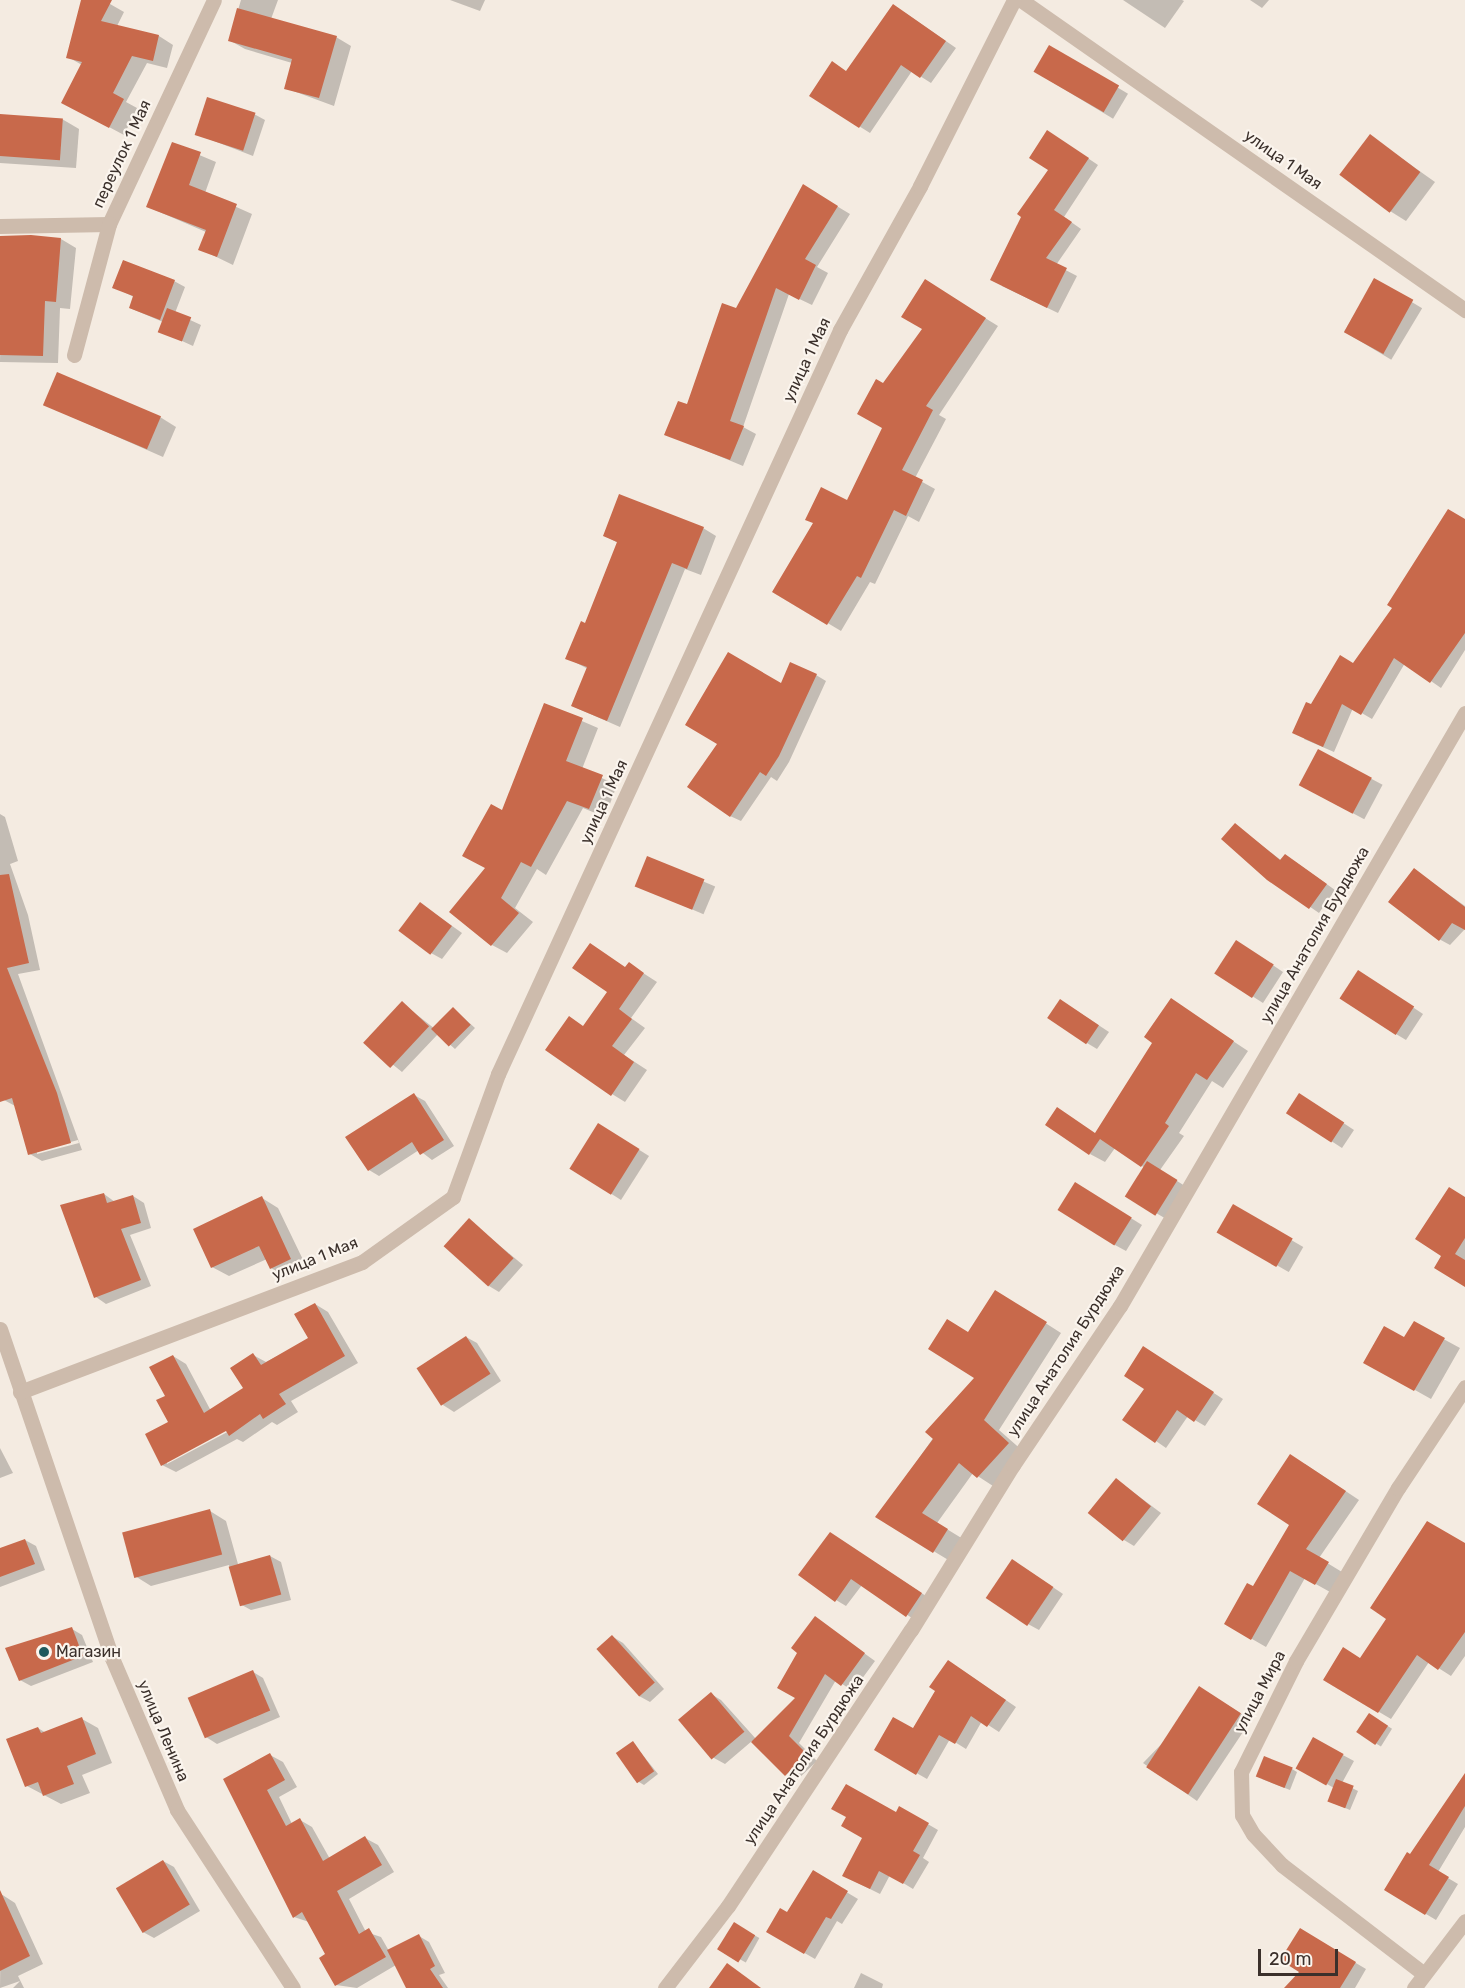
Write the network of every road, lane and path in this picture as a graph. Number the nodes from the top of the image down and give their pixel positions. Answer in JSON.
{"nodes":[{"id":1,"x":214,"y":0,"type":"edge"},
{"id":2,"x":1014,"y":0,"type":"edge"},
{"id":3,"x":1021,"y":0,"type":"edge"},
{"id":4,"x":109,"y":224,"type":"junction"},
{"id":5,"x":0,"y":226,"type":"edge"},
{"id":6,"x":1465,"y":310,"type":"edge"},
{"id":7,"x":74,"y":355,"type":"dead end"},
{"id":8,"x":1465,"y":713,"type":"edge"},
{"id":9,"x":0,"y":1329,"type":"edge"},
{"id":10,"x":1465,"y":1387,"type":"edge"},
{"id":11,"x":20,"y":1392,"type":"junction"},
{"id":12,"x":1465,"y":1921,"type":"edge"},
{"id":13,"x":1424,"y":1974,"type":"junction"},
{"id":14,"x":293,"y":1988,"type":"edge"},
{"id":15,"x":665,"y":1988,"type":"edge"},
{"id":16,"x":1414,"y":1988,"type":"edge"}],
"edges":[{"from":1,"to":4,"type":"street","name":"переулок 1 Мая"},
{"from":2,"to":11,"type":"street","name":"улица 1 Мая"},
{"from":3,"to":6,"type":"street","name":"улица 1 Мая"},
{"from":4,"to":5,"type":"street","name":"переулок 1 Мая"},
{"from":4,"to":7,"type":"street"},
{"from":8,"to":15,"type":"street","name":"улица Анатолия Бурдюжа"},
{"from":9,"to":11,"type":"street","name":"улица Ленина"},
{"from":10,"to":13,"type":"street","name":"улица Мира"},
{"from":11,"to":14,"type":"street","name":"улица Ленина"},
{"from":12,"to":13,"type":"street"},
{"from":13,"to":16,"type":"street"}]}
